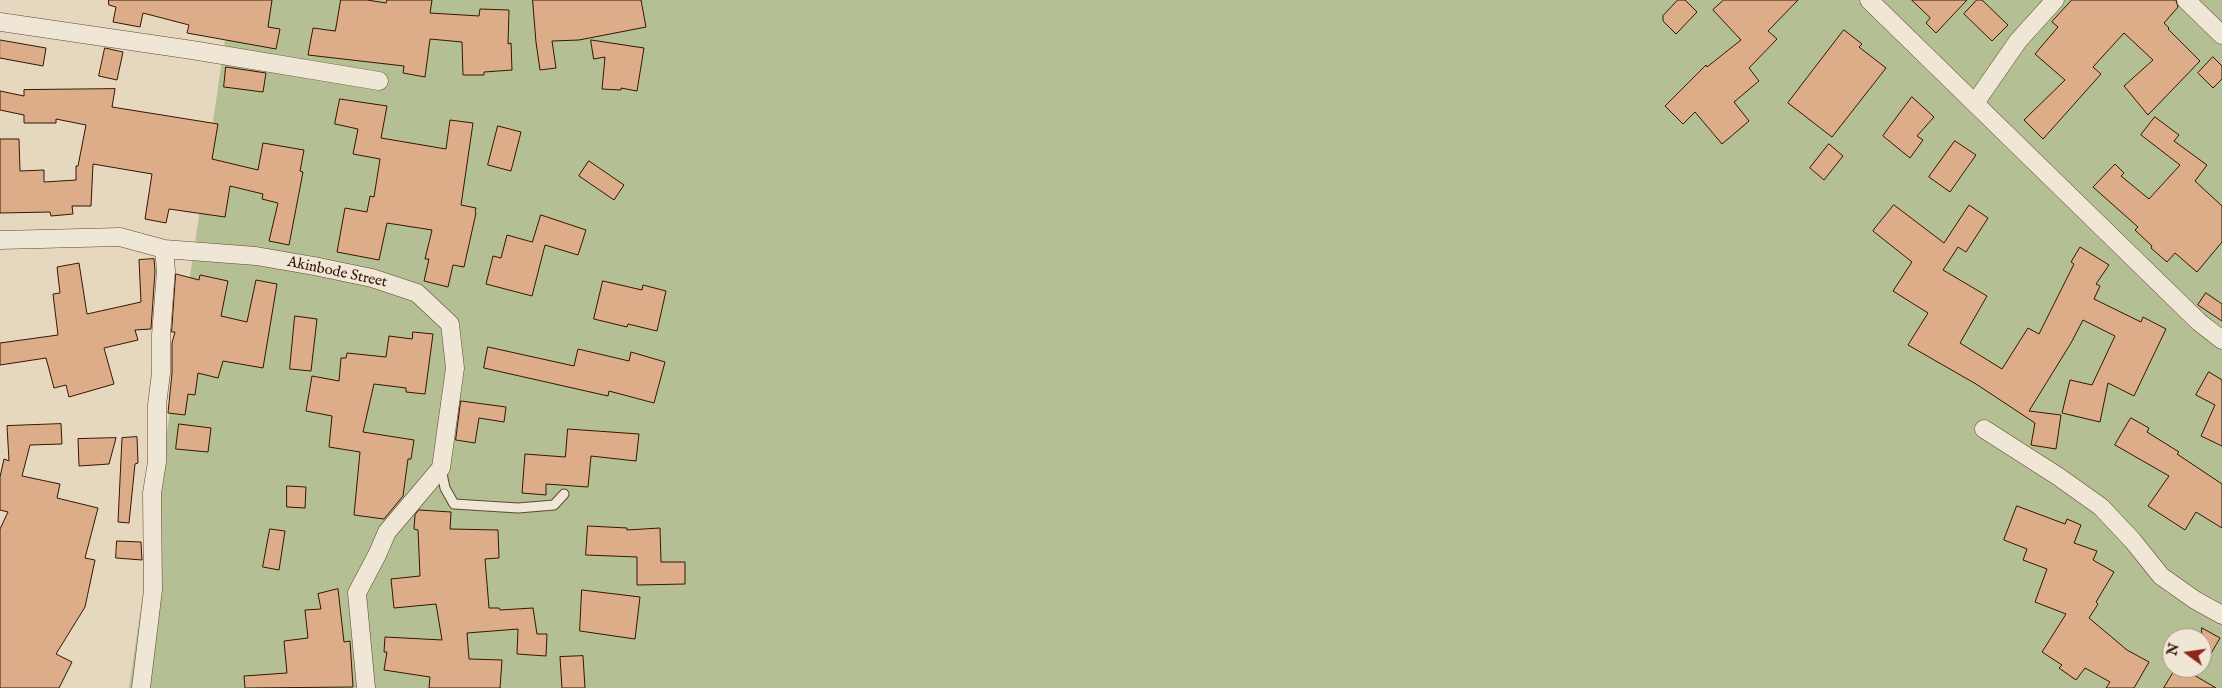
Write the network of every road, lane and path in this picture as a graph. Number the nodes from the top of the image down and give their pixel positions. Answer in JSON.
{"nodes":[{"id":1,"x":1869,"y":0,"type":"edge"},
{"id":2,"x":2055,"y":0,"type":"edge"},
{"id":3,"x":2186,"y":0,"type":"edge"},
{"id":4,"x":0,"y":22,"type":"edge"},
{"id":5,"x":2222,"y":36,"type":"edge"},
{"id":6,"x":379,"y":81,"type":"dead end"},
{"id":7,"x":1975,"y":103,"type":"junction"},
{"id":8,"x":0,"y":240,"type":"edge"},
{"id":9,"x":164,"y":249,"type":"junction"},
{"id":10,"x":2222,"y":340,"type":"edge"},
{"id":11,"x":1984,"y":429,"type":"dead end"},
{"id":12,"x":441,"y":468,"type":"junction"},
{"id":13,"x":564,"y":494,"type":"dead end"},
{"id":14,"x":2222,"y":615,"type":"edge"},
{"id":15,"x":141,"y":688,"type":"edge"},
{"id":16,"x":366,"y":688,"type":"edge"}],
"edges":[{"from":1,"to":7,"type":"street"},
{"from":2,"to":7,"type":"street"},
{"from":3,"to":5,"type":"street"},
{"from":4,"to":6,"type":"street"},
{"from":7,"to":10,"type":"street"},
{"from":8,"to":9,"type":"street","name":"Akinbode Street"},
{"from":9,"to":12,"type":"street","name":"Akinbode Street"},
{"from":9,"to":15,"type":"street"},
{"from":11,"to":14,"type":"street"},
{"from":12,"to":13,"type":"lane"},
{"from":12,"to":16,"type":"street"}]}
